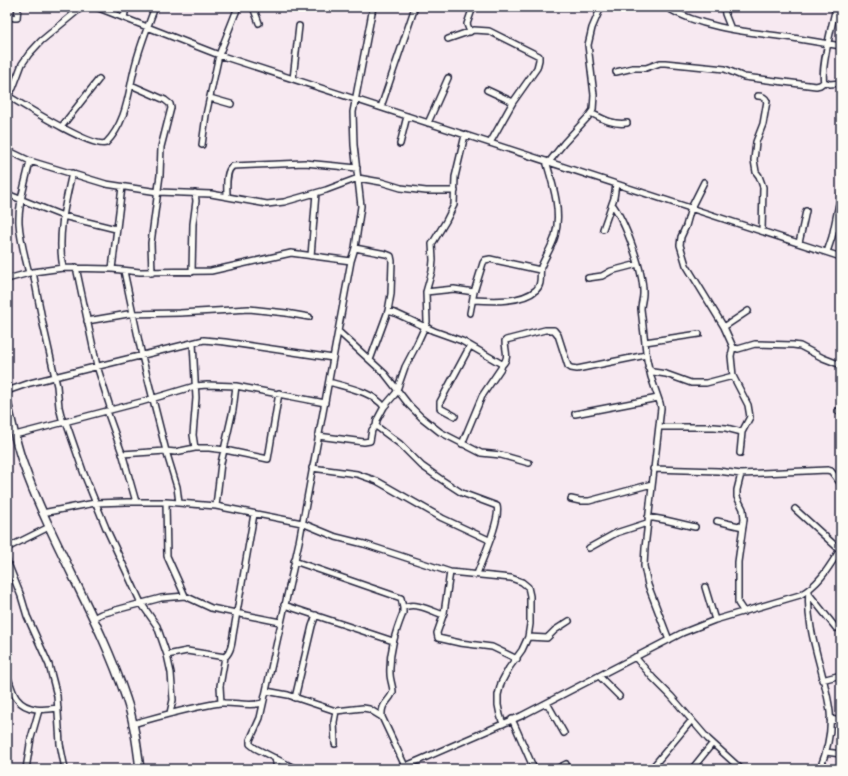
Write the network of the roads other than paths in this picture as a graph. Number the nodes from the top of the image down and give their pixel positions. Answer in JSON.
{"nodes":[{"id":1,"x":18,"y":7,"type":"edge"},
{"id":2,"x":82,"y":7,"type":"edge"},
{"id":3,"x":96,"y":7,"type":"edge"},
{"id":4,"x":126,"y":7,"type":"edge"},
{"id":5,"x":155,"y":7,"type":"edge"},
{"id":6,"x":238,"y":7,"type":"edge"},
{"id":7,"x":253,"y":7,"type":"edge"},
{"id":8,"x":373,"y":7,"type":"edge"},
{"id":9,"x":416,"y":7,"type":"edge"},
{"id":10,"x":474,"y":7,"type":"edge"},
{"id":11,"x":601,"y":7,"type":"edge"},
{"id":12,"x":666,"y":7,"type":"edge"},
{"id":13,"x":724,"y":7,"type":"edge"},
{"id":14,"x":836,"y":7,"type":"edge"},
{"id":15,"x":7,"y":16,"type":"edge"},
{"id":16,"x":124,"y":18,"type":"junction"},
{"id":17,"x":259,"y":23,"type":"dead end"},
{"id":18,"x":299,"y":26,"type":"dead end"},
{"id":19,"x":148,"y":27,"type":"junction"},
{"id":20,"x":731,"y":29,"type":"junction"},
{"id":21,"x":470,"y":32,"type":"junction"},
{"id":22,"x":448,"y":39,"type":"dead end"},
{"id":23,"x":828,"y":44,"type":"junction"},
{"id":24,"x":841,"y":46,"type":"edge"},
{"id":25,"x":219,"y":55,"type":"junction"},
{"id":26,"x":616,"y":72,"type":"dead end"},
{"id":27,"x":448,"y":78,"type":"dead end"},
{"id":28,"x":99,"y":79,"type":"dead end"},
{"id":29,"x":293,"y":79,"type":"junction"},
{"id":30,"x":824,"y":82,"type":"junction"},
{"id":31,"x":841,"y":84,"type":"edge"},
{"id":32,"x":131,"y":85,"type":"junction"},
{"id":33,"x":487,"y":90,"type":"dead end"},
{"id":34,"x":7,"y":96,"type":"edge"},
{"id":35,"x":758,"y":96,"type":"dead end"},
{"id":36,"x":210,"y":98,"type":"junction"},
{"id":37,"x":355,"y":99,"type":"junction"},
{"id":38,"x":513,"y":102,"type":"junction"},
{"id":39,"x":231,"y":104,"type":"dead end"},
{"id":40,"x":381,"y":107,"type":"junction"},
{"id":41,"x":591,"y":113,"type":"junction"},
{"id":42,"x":407,"y":116,"type":"junction"},
{"id":43,"x":428,"y":123,"type":"junction"},
{"id":44,"x":627,"y":123,"type":"dead end"},
{"id":45,"x":62,"y":126,"type":"junction"},
{"id":46,"x":465,"y":135,"type":"junction"},
{"id":47,"x":490,"y":143,"type":"junction"},
{"id":48,"x":400,"y":144,"type":"dead end"},
{"id":49,"x":202,"y":145,"type":"dead end"},
{"id":50,"x":7,"y":150,"type":"edge"},
{"id":51,"x":30,"y":161,"type":"junction"},
{"id":52,"x":548,"y":162,"type":"junction"},
{"id":53,"x":357,"y":168,"type":"junction"},
{"id":54,"x":72,"y":173,"type":"junction"},
{"id":55,"x":358,"y":178,"type":"junction"},
{"id":56,"x":704,"y":182,"type":"dead end"},
{"id":57,"x":616,"y":184,"type":"junction"},
{"id":58,"x":122,"y":187,"type":"junction"},
{"id":59,"x":454,"y":191,"type":"junction"},
{"id":60,"x":158,"y":192,"type":"junction"},
{"id":61,"x":195,"y":193,"type":"junction"},
{"id":62,"x":316,"y":193,"type":"junction"},
{"id":63,"x":7,"y":194,"type":"edge"},
{"id":64,"x":841,"y":194,"type":"edge"},
{"id":65,"x":226,"y":196,"type":"junction"},
{"id":66,"x":22,"y":200,"type":"junction"},
{"id":67,"x":612,"y":204,"type":"junction"},
{"id":68,"x":691,"y":208,"type":"junction"},
{"id":69,"x":806,"y":210,"type":"dead end"},
{"id":70,"x":63,"y":216,"type":"junction"},
{"id":71,"x":834,"y":228,"type":"junction"},
{"id":72,"x":116,"y":229,"type":"junction"},
{"id":73,"x":604,"y":229,"type":"dead end"},
{"id":74,"x":841,"y":229,"type":"edge"},
{"id":75,"x":762,"y":231,"type":"junction"},
{"id":76,"x":799,"y":243,"type":"junction"},
{"id":77,"x":355,"y":248,"type":"junction"},
{"id":78,"x":827,"y":252,"type":"junction"},
{"id":79,"x":311,"y":256,"type":"junction"},
{"id":80,"x":841,"y":257,"type":"edge"},
{"id":81,"x":351,"y":261,"type":"junction"},
{"id":82,"x":638,"y":264,"type":"junction"},
{"id":83,"x":63,"y":268,"type":"junction"},
{"id":84,"x":76,"y":268,"type":"junction"},
{"id":85,"x":112,"y":269,"type":"junction"},
{"id":86,"x":540,"y":270,"type":"junction"},
{"id":87,"x":124,"y":271,"type":"junction"},
{"id":88,"x":31,"y":272,"type":"junction"},
{"id":89,"x":192,"y":272,"type":"junction"},
{"id":90,"x":152,"y":273,"type":"junction"},
{"id":91,"x":7,"y":278,"type":"edge"},
{"id":92,"x":588,"y":278,"type":"dead end"},
{"id":93,"x":426,"y":292,"type":"junction"},
{"id":94,"x":474,"y":292,"type":"junction"},
{"id":95,"x":473,"y":300,"type":"junction"},
{"id":96,"x":388,"y":311,"type":"junction"},
{"id":97,"x":748,"y":311,"type":"dead end"},
{"id":98,"x":470,"y":313,"type":"dead end"},
{"id":99,"x":132,"y":314,"type":"junction"},
{"id":100,"x":309,"y":317,"type":"dead end"},
{"id":101,"x":87,"y":321,"type":"junction"},
{"id":102,"x":425,"y":327,"type":"junction"},
{"id":103,"x":724,"y":327,"type":"junction"},
{"id":104,"x":339,"y":332,"type":"junction"},
{"id":105,"x":699,"y":334,"type":"dead end"},
{"id":106,"x":193,"y":342,"type":"junction"},
{"id":107,"x":646,"y":342,"type":"junction"},
{"id":108,"x":470,"y":346,"type":"junction"},
{"id":109,"x":733,"y":347,"type":"junction"},
{"id":110,"x":646,"y":355,"type":"junction"},
{"id":111,"x":142,"y":356,"type":"junction"},
{"id":112,"x":333,"y":358,"type":"junction"},
{"id":113,"x":370,"y":360,"type":"junction"},
{"id":114,"x":502,"y":365,"type":"junction"},
{"id":115,"x":841,"y":365,"type":"edge"},
{"id":116,"x":97,"y":366,"type":"junction"},
{"id":117,"x":648,"y":368,"type":"junction"},
{"id":118,"x":733,"y":376,"type":"junction"},
{"id":119,"x":54,"y":377,"type":"junction"},
{"id":120,"x":329,"y":382,"type":"junction"},
{"id":121,"x":195,"y":386,"type":"junction"},
{"id":122,"x":236,"y":386,"type":"junction"},
{"id":123,"x":397,"y":389,"type":"junction"},
{"id":124,"x":7,"y":391,"type":"edge"},
{"id":125,"x":279,"y":394,"type":"junction"},
{"id":126,"x":658,"y":398,"type":"junction"},
{"id":127,"x":152,"y":399,"type":"junction"},
{"id":128,"x":7,"y":401,"type":"edge"},
{"id":129,"x":324,"y":403,"type":"junction"},
{"id":130,"x":384,"y":407,"type":"junction"},
{"id":131,"x":109,"y":411,"type":"junction"},
{"id":132,"x":575,"y":414,"type":"dead end"},
{"id":133,"x":455,"y":416,"type":"dead end"},
{"id":134,"x":64,"y":422,"type":"junction"},
{"id":135,"x":376,"y":426,"type":"junction"},
{"id":136,"x":659,"y":427,"type":"junction"},
{"id":137,"x":742,"y":432,"type":"junction"},
{"id":138,"x":15,"y":435,"type":"junction"},
{"id":139,"x":318,"y":436,"type":"junction"},
{"id":140,"x":462,"y":444,"type":"junction"},
{"id":141,"x":195,"y":448,"type":"junction"},
{"id":142,"x":225,"y":450,"type":"junction"},
{"id":143,"x":166,"y":451,"type":"junction"},
{"id":144,"x":740,"y":453,"type":"dead end"},
{"id":145,"x":122,"y":454,"type":"junction"},
{"id":146,"x":529,"y":463,"type":"dead end"},
{"id":147,"x":312,"y":468,"type":"junction"},
{"id":148,"x":653,"y":469,"type":"junction"},
{"id":149,"x":741,"y":474,"type":"junction"},
{"id":150,"x":652,"y":484,"type":"junction"},
{"id":151,"x":841,"y":484,"type":"edge"},
{"id":152,"x":571,"y":499,"type":"dead end"},
{"id":153,"x":136,"y":502,"type":"junction"},
{"id":154,"x":166,"y":502,"type":"junction"},
{"id":155,"x":95,"y":503,"type":"junction"},
{"id":156,"x":179,"y":503,"type":"junction"},
{"id":157,"x":216,"y":506,"type":"junction"},
{"id":158,"x":795,"y":509,"type":"dead end"},
{"id":159,"x":42,"y":512,"type":"junction"},
{"id":160,"x":254,"y":514,"type":"junction"},
{"id":161,"x":648,"y":520,"type":"junction"},
{"id":162,"x":717,"y":521,"type":"dead end"},
{"id":163,"x":302,"y":523,"type":"junction"},
{"id":164,"x":49,"y":527,"type":"junction"},
{"id":165,"x":743,"y":527,"type":"junction"},
{"id":166,"x":694,"y":528,"type":"dead end"},
{"id":167,"x":489,"y":541,"type":"junction"},
{"id":168,"x":7,"y":548,"type":"edge"},
{"id":169,"x":589,"y":548,"type":"dead end"},
{"id":170,"x":840,"y":549,"type":"edge"},
{"id":171,"x":837,"y":555,"type":"junction"},
{"id":172,"x":841,"y":560,"type":"edge"},
{"id":173,"x":7,"y":561,"type":"edge"},
{"id":174,"x":294,"y":561,"type":"junction"},
{"id":175,"x":450,"y":572,"type":"junction"},
{"id":176,"x":477,"y":574,"type":"junction"},
{"id":177,"x":705,"y":587,"type":"dead end"},
{"id":178,"x":809,"y":592,"type":"junction"},
{"id":179,"x":185,"y":596,"type":"junction"},
{"id":180,"x":140,"y":603,"type":"junction"},
{"id":181,"x":284,"y":605,"type":"junction"},
{"id":182,"x":403,"y":608,"type":"junction"},
{"id":183,"x":744,"y":612,"type":"junction"},
{"id":184,"x":237,"y":614,"type":"junction"},
{"id":185,"x":316,"y":615,"type":"junction"},
{"id":186,"x":443,"y":615,"type":"junction"},
{"id":187,"x":93,"y":618,"type":"junction"},
{"id":188,"x":715,"y":620,"type":"junction"},
{"id":189,"x":569,"y":621,"type":"dead end"},
{"id":190,"x":280,"y":622,"type":"junction"},
{"id":191,"x":836,"y":628,"type":"dead end"},
{"id":192,"x":528,"y":637,"type":"junction"},
{"id":193,"x":668,"y":640,"type":"junction"},
{"id":194,"x":392,"y":641,"type":"junction"},
{"id":195,"x":167,"y":655,"type":"junction"},
{"id":196,"x":224,"y":657,"type":"junction"},
{"id":197,"x":635,"y":657,"type":"junction"},
{"id":198,"x":517,"y":659,"type":"junction"},
{"id":199,"x":841,"y":675,"type":"edge"},
{"id":200,"x":7,"y":676,"type":"edge"},
{"id":201,"x":599,"y":676,"type":"junction"},
{"id":202,"x":822,"y":680,"type":"junction"},
{"id":203,"x":266,"y":690,"type":"junction"},
{"id":204,"x":619,"y":696,"type":"dead end"},
{"id":205,"x":295,"y":698,"type":"junction"},
{"id":206,"x":173,"y":700,"type":"junction"},
{"id":207,"x":220,"y":703,"type":"junction"},
{"id":208,"x":264,"y":703,"type":"junction"},
{"id":209,"x":547,"y":703,"type":"junction"},
{"id":210,"x":254,"y":706,"type":"junction"},
{"id":211,"x":58,"y":708,"type":"junction"},
{"id":212,"x":39,"y":710,"type":"junction"},
{"id":213,"x":381,"y":710,"type":"junction"},
{"id":214,"x":262,"y":711,"type":"junction"},
{"id":215,"x":336,"y":711,"type":"junction"},
{"id":216,"x":178,"y":712,"type":"junction"},
{"id":217,"x":374,"y":712,"type":"junction"},
{"id":218,"x":170,"y":713,"type":"junction"},
{"id":219,"x":382,"y":717,"type":"junction"},
{"id":220,"x":830,"y":719,"type":"junction"},
{"id":221,"x":512,"y":720,"type":"junction"},
{"id":222,"x":692,"y":721,"type":"junction"},
{"id":223,"x":841,"y":721,"type":"edge"},
{"id":224,"x":132,"y":724,"type":"junction"},
{"id":225,"x":503,"y":724,"type":"junction"},
{"id":226,"x":564,"y":733,"type":"dead end"},
{"id":227,"x":335,"y":744,"type":"dead end"},
{"id":228,"x":712,"y":744,"type":"junction"},
{"id":229,"x":826,"y":752,"type":"junction"},
{"id":230,"x":841,"y":754,"type":"edge"},
{"id":231,"x":275,"y":758,"type":"junction"},
{"id":232,"x":566,"y":764,"type":"dead end"},
{"id":233,"x":405,"y":766,"type":"junction"},
{"id":234,"x":277,"y":768,"type":"edge"},
{"id":235,"x":26,"y":769,"type":"edge"},
{"id":236,"x":66,"y":769,"type":"edge"},
{"id":237,"x":140,"y":769,"type":"edge"},
{"id":238,"x":296,"y":769,"type":"edge"},
{"id":239,"x":399,"y":769,"type":"edge"},
{"id":240,"x":534,"y":769,"type":"edge"},
{"id":241,"x":556,"y":769,"type":"edge"},
{"id":242,"x":651,"y":769,"type":"edge"},
{"id":243,"x":692,"y":769,"type":"edge"},
{"id":244,"x":741,"y":769,"type":"edge"},
{"id":245,"x":820,"y":769,"type":"edge"}],
"edges":[{"from":1,"to":15,"type":"street"},
{"from":2,"to":34,"type":"street"},
{"from":3,"to":16,"type":"street"},
{"from":4,"to":16,"type":"street"},
{"from":5,"to":19,"type":"street"},
{"from":6,"to":25,"type":"street"},
{"from":7,"to":17,"type":"street"},
{"from":8,"to":37,"type":"street"},
{"from":9,"to":40,"type":"street"},
{"from":10,"to":21,"type":"street"},
{"from":11,"to":41,"type":"street"},
{"from":12,"to":20,"type":"street"},
{"from":13,"to":20,"type":"street"},
{"from":14,"to":23,"type":"street"},
{"from":16,"to":19,"type":"street"},
{"from":18,"to":29,"type":"street"},
{"from":19,"to":25,"type":"street"},
{"from":19,"to":32,"type":"street"},
{"from":20,"to":23,"type":"street"},
{"from":21,"to":22,"type":"street"},
{"from":21,"to":38,"type":"street"},
{"from":23,"to":24,"type":"street"},
{"from":23,"to":30,"type":"street"},
{"from":25,"to":29,"type":"street"},
{"from":25,"to":36,"type":"street"},
{"from":26,"to":30,"type":"street"},
{"from":27,"to":43,"type":"street"},
{"from":28,"to":45,"type":"street"},
{"from":29,"to":37,"type":"street"},
{"from":30,"to":31,"type":"street"},
{"from":32,"to":45,"type":"street"},
{"from":32,"to":60,"type":"street"},
{"from":33,"to":38,"type":"street"},
{"from":34,"to":45,"type":"street"},
{"from":35,"to":75,"type":"street"},
{"from":36,"to":39,"type":"street"},
{"from":36,"to":49,"type":"street"},
{"from":37,"to":40,"type":"street"},
{"from":37,"to":53,"type":"street"},
{"from":38,"to":47,"type":"street"},
{"from":40,"to":42,"type":"street"},
{"from":41,"to":44,"type":"street"},
{"from":41,"to":52,"type":"street"},
{"from":42,"to":43,"type":"street"},
{"from":42,"to":48,"type":"street"},
{"from":43,"to":46,"type":"street"},
{"from":46,"to":47,"type":"street"},
{"from":46,"to":59,"type":"street"},
{"from":47,"to":52,"type":"street"},
{"from":50,"to":51,"type":"street"},
{"from":51,"to":54,"type":"street"},
{"from":51,"to":66,"type":"street"},
{"from":52,"to":57,"type":"street"},
{"from":52,"to":86,"type":"street"},
{"from":53,"to":55,"type":"street"},
{"from":53,"to":65,"type":"street"},
{"from":54,"to":58,"type":"street"},
{"from":54,"to":70,"type":"street"},
{"from":55,"to":59,"type":"street"},
{"from":55,"to":62,"type":"street"},
{"from":55,"to":77,"type":"street"},
{"from":56,"to":68,"type":"street"},
{"from":57,"to":67,"type":"street"},
{"from":57,"to":68,"type":"street"},
{"from":58,"to":60,"type":"street"},
{"from":58,"to":72,"type":"street"},
{"from":59,"to":93,"type":"street"},
{"from":60,"to":61,"type":"street"},
{"from":60,"to":90,"type":"street"},
{"from":61,"to":65,"type":"street"},
{"from":61,"to":89,"type":"street"},
{"from":62,"to":65,"type":"street"},
{"from":62,"to":79,"type":"street"},
{"from":63,"to":66,"type":"street"},
{"from":64,"to":71,"type":"street"},
{"from":66,"to":70,"type":"street"},
{"from":66,"to":88,"type":"street"},
{"from":67,"to":73,"type":"street"},
{"from":67,"to":82,"type":"street"},
{"from":68,"to":75,"type":"street"},
{"from":68,"to":103,"type":"street"},
{"from":69,"to":76,"type":"street"},
{"from":70,"to":72,"type":"street"},
{"from":70,"to":83,"type":"street"},
{"from":71,"to":74,"type":"street"},
{"from":71,"to":78,"type":"street"},
{"from":72,"to":85,"type":"street"},
{"from":75,"to":76,"type":"street"},
{"from":76,"to":78,"type":"street"},
{"from":77,"to":81,"type":"street"},
{"from":77,"to":96,"type":"street"},
{"from":78,"to":80,"type":"street"},
{"from":79,"to":81,"type":"street"},
{"from":79,"to":89,"type":"street"},
{"from":81,"to":104,"type":"street"},
{"from":82,"to":92,"type":"street"},
{"from":82,"to":107,"type":"street"},
{"from":83,"to":84,"type":"street"},
{"from":83,"to":88,"type":"street"},
{"from":84,"to":85,"type":"street"},
{"from":84,"to":101,"type":"street"},
{"from":85,"to":87,"type":"street"},
{"from":86,"to":94,"type":"street"},
{"from":86,"to":95,"type":"street"},
{"from":87,"to":90,"type":"street"},
{"from":87,"to":99,"type":"street"},
{"from":88,"to":91,"type":"street"},
{"from":88,"to":119,"type":"street"},
{"from":89,"to":90,"type":"street"},
{"from":93,"to":94,"type":"street"},
{"from":93,"to":102,"type":"street"},
{"from":94,"to":95,"type":"street"},
{"from":95,"to":98,"type":"street"},
{"from":96,"to":102,"type":"street"},
{"from":96,"to":113,"type":"street"},
{"from":97,"to":103,"type":"street"},
{"from":99,"to":100,"type":"street"},
{"from":99,"to":101,"type":"street"},
{"from":99,"to":111,"type":"street"},
{"from":101,"to":116,"type":"street"},
{"from":102,"to":108,"type":"street"},
{"from":102,"to":123,"type":"street"},
{"from":103,"to":109,"type":"street"},
{"from":104,"to":112,"type":"street"},
{"from":104,"to":113,"type":"street"},
{"from":105,"to":107,"type":"street"},
{"from":106,"to":111,"type":"street"},
{"from":106,"to":112,"type":"street"},
{"from":106,"to":121,"type":"street"},
{"from":107,"to":110,"type":"street"},
{"from":108,"to":114,"type":"street"},
{"from":108,"to":133,"type":"street"},
{"from":109,"to":115,"type":"street"},
{"from":109,"to":118,"type":"street"},
{"from":110,"to":114,"type":"street"},
{"from":110,"to":117,"type":"street"},
{"from":111,"to":116,"type":"street"},
{"from":111,"to":127,"type":"street"},
{"from":112,"to":120,"type":"street"},
{"from":113,"to":123,"type":"street"},
{"from":114,"to":140,"type":"street"},
{"from":116,"to":119,"type":"street"},
{"from":116,"to":131,"type":"street"},
{"from":117,"to":118,"type":"street"},
{"from":117,"to":126,"type":"street"},
{"from":118,"to":137,"type":"street"},
{"from":119,"to":124,"type":"street"},
{"from":119,"to":134,"type":"street"},
{"from":120,"to":129,"type":"street"},
{"from":120,"to":130,"type":"street"},
{"from":121,"to":122,"type":"street"},
{"from":121,"to":127,"type":"street"},
{"from":121,"to":141,"type":"street"},
{"from":122,"to":125,"type":"street"},
{"from":122,"to":142,"type":"street"},
{"from":123,"to":130,"type":"street"},
{"from":123,"to":140,"type":"street"},
{"from":125,"to":129,"type":"street"},
{"from":125,"to":142,"type":"street"},
{"from":126,"to":132,"type":"street"},
{"from":126,"to":136,"type":"street"},
{"from":127,"to":131,"type":"street"},
{"from":127,"to":143,"type":"street"},
{"from":128,"to":138,"type":"street"},
{"from":129,"to":139,"type":"street"},
{"from":130,"to":135,"type":"street"},
{"from":131,"to":134,"type":"street"},
{"from":131,"to":145,"type":"street"},
{"from":134,"to":138,"type":"street"},
{"from":134,"to":155,"type":"street"},
{"from":135,"to":139,"type":"street"},
{"from":135,"to":167,"type":"street"},
{"from":136,"to":137,"type":"street"},
{"from":136,"to":148,"type":"street"},
{"from":137,"to":144,"type":"street"},
{"from":138,"to":159,"type":"street"},
{"from":139,"to":147,"type":"street"},
{"from":140,"to":146,"type":"street"},
{"from":141,"to":142,"type":"street"},
{"from":141,"to":143,"type":"street"},
{"from":142,"to":157,"type":"street"},
{"from":143,"to":145,"type":"street"},
{"from":143,"to":156,"type":"street"},
{"from":145,"to":153,"type":"street"},
{"from":147,"to":163,"type":"street"},
{"from":147,"to":167,"type":"street"},
{"from":148,"to":149,"type":"street"},
{"from":148,"to":150,"type":"street"},
{"from":149,"to":151,"type":"street"},
{"from":149,"to":165,"type":"street"},
{"from":150,"to":152,"type":"street"},
{"from":150,"to":161,"type":"street"},
{"from":153,"to":154,"type":"street"},
{"from":153,"to":155,"type":"street"},
{"from":154,"to":156,"type":"street"},
{"from":154,"to":179,"type":"street"},
{"from":155,"to":159,"type":"street"},
{"from":155,"to":180,"type":"street"},
{"from":156,"to":157,"type":"street"},
{"from":157,"to":160,"type":"street"},
{"from":158,"to":170,"type":"street"},
{"from":159,"to":164,"type":"street"},
{"from":160,"to":163,"type":"street"},
{"from":160,"to":184,"type":"street"},
{"from":161,"to":166,"type":"street"},
{"from":161,"to":169,"type":"street"},
{"from":161,"to":193,"type":"street"},
{"from":162,"to":165,"type":"street"},
{"from":163,"to":174,"type":"street"},
{"from":163,"to":175,"type":"street"},
{"from":164,"to":168,"type":"street"},
{"from":164,"to":187,"type":"street"},
{"from":165,"to":183,"type":"street"},
{"from":167,"to":176,"type":"street"},
{"from":170,"to":171,"type":"street"},
{"from":171,"to":172,"type":"street"},
{"from":171,"to":178,"type":"street"},
{"from":173,"to":211,"type":"street"},
{"from":174,"to":181,"type":"street"},
{"from":174,"to":182,"type":"street"},
{"from":175,"to":176,"type":"street"},
{"from":175,"to":186,"type":"street"},
{"from":176,"to":192,"type":"street"},
{"from":177,"to":188,"type":"street"},
{"from":178,"to":183,"type":"street"},
{"from":178,"to":191,"type":"street"},
{"from":178,"to":202,"type":"street"},
{"from":179,"to":180,"type":"street"},
{"from":179,"to":184,"type":"street"},
{"from":180,"to":187,"type":"street"},
{"from":180,"to":195,"type":"street"},
{"from":181,"to":185,"type":"street"},
{"from":181,"to":190,"type":"street"},
{"from":182,"to":186,"type":"street"},
{"from":182,"to":194,"type":"street"},
{"from":183,"to":188,"type":"street"},
{"from":184,"to":190,"type":"street"},
{"from":184,"to":196,"type":"street"},
{"from":185,"to":194,"type":"street"},
{"from":185,"to":205,"type":"street"},
{"from":186,"to":198,"type":"street"},
{"from":187,"to":224,"type":"street"},
{"from":188,"to":193,"type":"street"},
{"from":189,"to":192,"type":"street"},
{"from":190,"to":203,"type":"street"},
{"from":192,"to":198,"type":"street"},
{"from":193,"to":197,"type":"street"},
{"from":194,"to":213,"type":"street"},
{"from":195,"to":196,"type":"street"},
{"from":195,"to":206,"type":"street"},
{"from":196,"to":207,"type":"street"},
{"from":197,"to":201,"type":"street"},
{"from":197,"to":222,"type":"street"},
{"from":198,"to":225,"type":"street"},
{"from":199,"to":202,"type":"street"},
{"from":200,"to":212,"type":"street"},
{"from":201,"to":204,"type":"street"},
{"from":201,"to":209,"type":"street"},
{"from":202,"to":220,"type":"street"},
{"from":203,"to":205,"type":"street"},
{"from":203,"to":208,"type":"street"},
{"from":205,"to":215,"type":"street"},
{"from":206,"to":216,"type":"street"},
{"from":206,"to":218,"type":"street"},
{"from":207,"to":210,"type":"street"},
{"from":207,"to":216,"type":"street"},
{"from":208,"to":210,"type":"street"},
{"from":208,"to":214,"type":"street"},
{"from":209,"to":221,"type":"street"},
{"from":209,"to":226,"type":"street"},
{"from":210,"to":214,"type":"street"},
{"from":211,"to":212,"type":"street"},
{"from":211,"to":236,"type":"street"},
{"from":212,"to":235,"type":"street"},
{"from":213,"to":217,"type":"street"},
{"from":213,"to":219,"type":"street"},
{"from":214,"to":231,"type":"street"},
{"from":215,"to":217,"type":"street"},
{"from":215,"to":227,"type":"street"},
{"from":216,"to":218,"type":"street"},
{"from":217,"to":219,"type":"street"},
{"from":218,"to":224,"type":"street"},
{"from":219,"to":233,"type":"street"},
{"from":220,"to":223,"type":"street"},
{"from":220,"to":229,"type":"street"},
{"from":221,"to":225,"type":"street"},
{"from":221,"to":240,"type":"street"},
{"from":222,"to":228,"type":"street"},
{"from":222,"to":242,"type":"street"},
{"from":224,"to":237,"type":"street"},
{"from":225,"to":233,"type":"street"},
{"from":228,"to":243,"type":"street"},
{"from":228,"to":244,"type":"street"},
{"from":229,"to":230,"type":"street"},
{"from":229,"to":245,"type":"street"},
{"from":231,"to":234,"type":"street"},
{"from":231,"to":238,"type":"street"},
{"from":232,"to":241,"type":"street"},
{"from":233,"to":239,"type":"street"}]}
